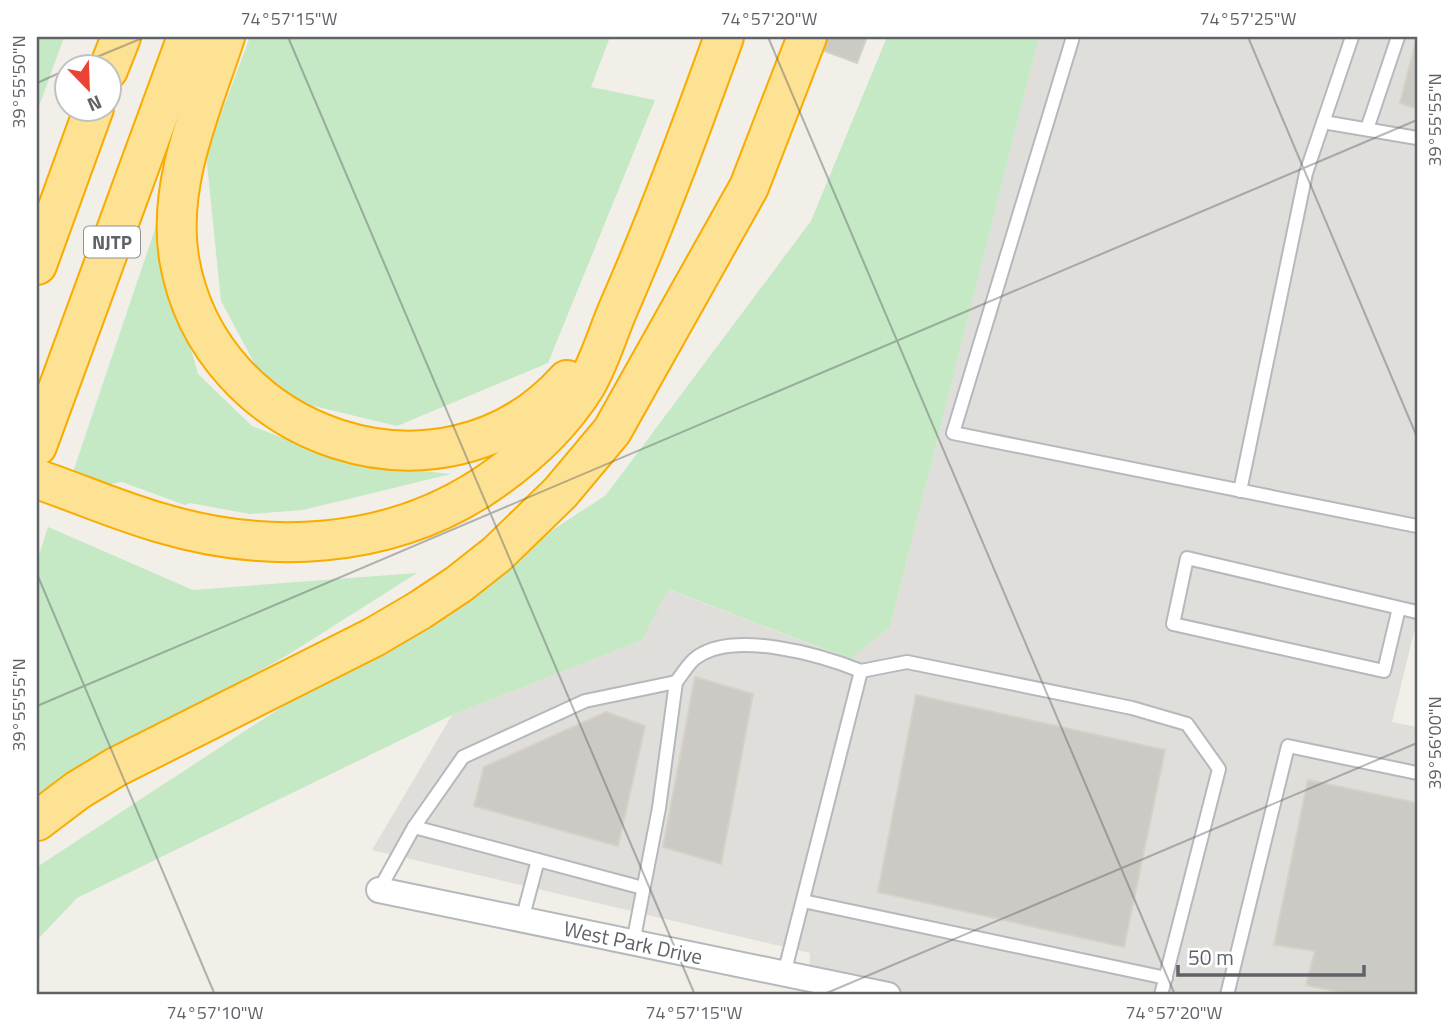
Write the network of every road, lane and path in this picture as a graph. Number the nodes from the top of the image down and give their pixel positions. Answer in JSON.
{"nodes":[{"id":1,"x":187,"y":37,"type":"edge"},
{"id":2,"x":225,"y":37,"type":"edge"},
{"id":3,"x":724,"y":37,"type":"edge"},
{"id":4,"x":807,"y":37,"type":"edge"},
{"id":5,"x":1073,"y":37,"type":"edge"},
{"id":6,"x":1352,"y":37,"type":"edge"},
{"id":7,"x":1398,"y":37,"type":"edge"},
{"id":8,"x":89,"y":122,"type":"edge"},
{"id":9,"x":1323,"y":122,"type":"junction"},
{"id":10,"x":1367,"y":129,"type":"junction"},
{"id":11,"x":1417,"y":138,"type":"edge"},
{"id":12,"x":37,"y":265,"type":"edge"},
{"id":13,"x":618,"y":310,"type":"junction"},
{"id":14,"x":674,"y":320,"type":"junction"},
{"id":15,"x":37,"y":446,"type":"edge"},
{"id":16,"x":37,"y":479,"type":"edge"},
{"id":17,"x":1240,"y":491,"type":"junction"},
{"id":18,"x":37,"y":500,"type":"edge"},
{"id":19,"x":77,"y":504,"type":"junction"},
{"id":20,"x":1417,"y":526,"type":"edge"},
{"id":21,"x":1399,"y":608,"type":"junction"},
{"id":22,"x":1417,"y":612,"type":"edge"},
{"id":23,"x":861,"y":671,"type":"junction"},
{"id":24,"x":676,"y":682,"type":"junction"},
{"id":25,"x":1417,"y":774,"type":"edge"},
{"id":26,"x":37,"y":821,"type":"edge"},
{"id":27,"x":414,"y":827,"type":"junction"},
{"id":28,"x":538,"y":860,"type":"junction"},
{"id":29,"x":643,"y":888,"type":"junction"},
{"id":30,"x":379,"y":890,"type":"joint"},
{"id":31,"x":803,"y":901,"type":"junction"},
{"id":32,"x":522,"y":920,"type":"junction"},
{"id":33,"x":633,"y":943,"type":"junction"},
{"id":34,"x":783,"y":974,"type":"junction"},
{"id":35,"x":1166,"y":978,"type":"junction"},
{"id":36,"x":822,"y":989,"type":"edge"},
{"id":37,"x":887,"y":995,"type":"edge"},
{"id":38,"x":1161,"y":995,"type":"edge"},
{"id":39,"x":1227,"y":995,"type":"edge"}],
"edges":[{"from":1,"to":15,"type":"highway","number":"NJTP"},
{"from":2,"to":13,"type":"highway"},
{"from":3,"to":13,"type":"highway"},
{"from":4,"to":14,"type":"highway"},
{"from":5,"to":17,"type":"lane"},
{"from":6,"to":9,"type":"lane"},
{"from":7,"to":10,"type":"lane"},
{"from":8,"to":12,"type":"highway","number":"NJTP"},
{"from":9,"to":10,"type":"lane"},
{"from":9,"to":17,"type":"lane"},
{"from":10,"to":11,"type":"lane"},
{"from":13,"to":19,"type":"highway"},
{"from":14,"to":19,"type":"highway"},
{"from":14,"to":26,"type":"highway"},
{"from":16,"to":19,"type":"highway"},
{"from":17,"to":20,"type":"lane"},
{"from":18,"to":19,"type":"highway"},
{"from":21,"to":21,"type":"lane"},
{"from":21,"to":22,"type":"lane"},
{"from":23,"to":24,"type":"lane"},
{"from":23,"to":31,"type":"lane"},
{"from":23,"to":35,"type":"lane"},
{"from":24,"to":27,"type":"lane"},
{"from":24,"to":29,"type":"lane"},
{"from":25,"to":39,"type":"lane"},
{"from":27,"to":28,"type":"lane"},
{"from":27,"to":30,"type":"lane"},
{"from":28,"to":29,"type":"lane"},
{"from":28,"to":32,"type":"lane"},
{"from":29,"to":33,"type":"lane"},
{"from":30,"to":32,"type":"street","name":"West Park Drive"},
{"from":31,"to":34,"type":"lane"},
{"from":31,"to":35,"type":"lane"},
{"from":32,"to":33,"type":"street","name":"West Park Drive"},
{"from":33,"to":34,"type":"street","name":"West Park Drive"},
{"from":34,"to":36,"type":"street","name":"West Park Drive"},
{"from":35,"to":38,"type":"lane"},
{"from":36,"to":37,"type":"street","name":"West Park Drive"}]}
